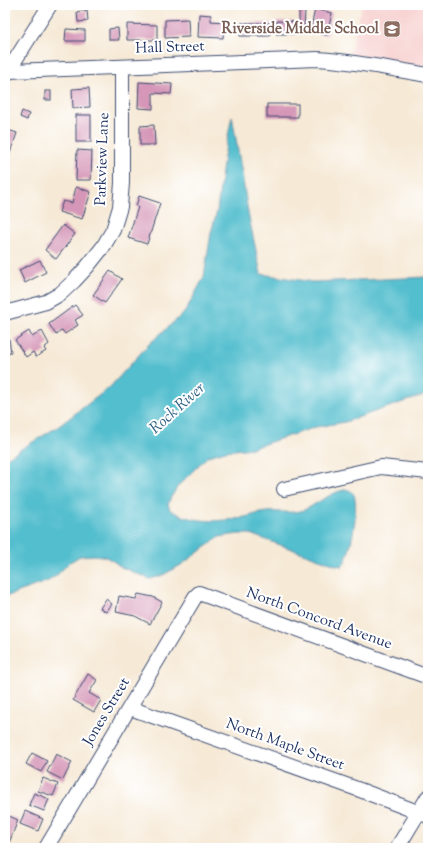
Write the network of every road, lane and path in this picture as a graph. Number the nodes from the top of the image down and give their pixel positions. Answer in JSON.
{"nodes":[{"id":1,"x":50,"y":5,"type":"edge"},
{"id":2,"x":122,"y":68,"type":"junction"},
{"id":3,"x":6,"y":73,"type":"edge"},
{"id":4,"x":428,"y":75,"type":"edge"},
{"id":5,"x":5,"y":313,"type":"edge"},
{"id":6,"x":428,"y":472,"type":"edge"},
{"id":7,"x":284,"y":488,"type":"dead end"},
{"id":8,"x":199,"y":593,"type":"joint"},
{"id":9,"x":428,"y":677,"type":"edge"},
{"id":10,"x":130,"y":708,"type":"junction"},
{"id":11,"x":428,"y":796,"type":"edge"},
{"id":12,"x":423,"y":814,"type":"edge"},
{"id":13,"x":46,"y":848,"type":"edge"},
{"id":14,"x":396,"y":848,"type":"edge"}],
"edges":[{"from":1,"to":3,"type":"street"},
{"from":2,"to":3,"type":"street","name":"Hall Street"},
{"from":2,"to":4,"type":"street","name":"Hall Street"},
{"from":2,"to":5,"type":"street","name":"Parkview Lane"},
{"from":6,"to":7,"type":"street"},
{"from":8,"to":9,"type":"street","name":"North Concord Avenue"},
{"from":8,"to":10,"type":"street","name":"Jones Street"},
{"from":10,"to":12,"type":"street","name":"North Maple Street"},
{"from":10,"to":13,"type":"street","name":"Jones Street"},
{"from":11,"to":12,"type":"street"},
{"from":12,"to":14,"type":"street"}]}
